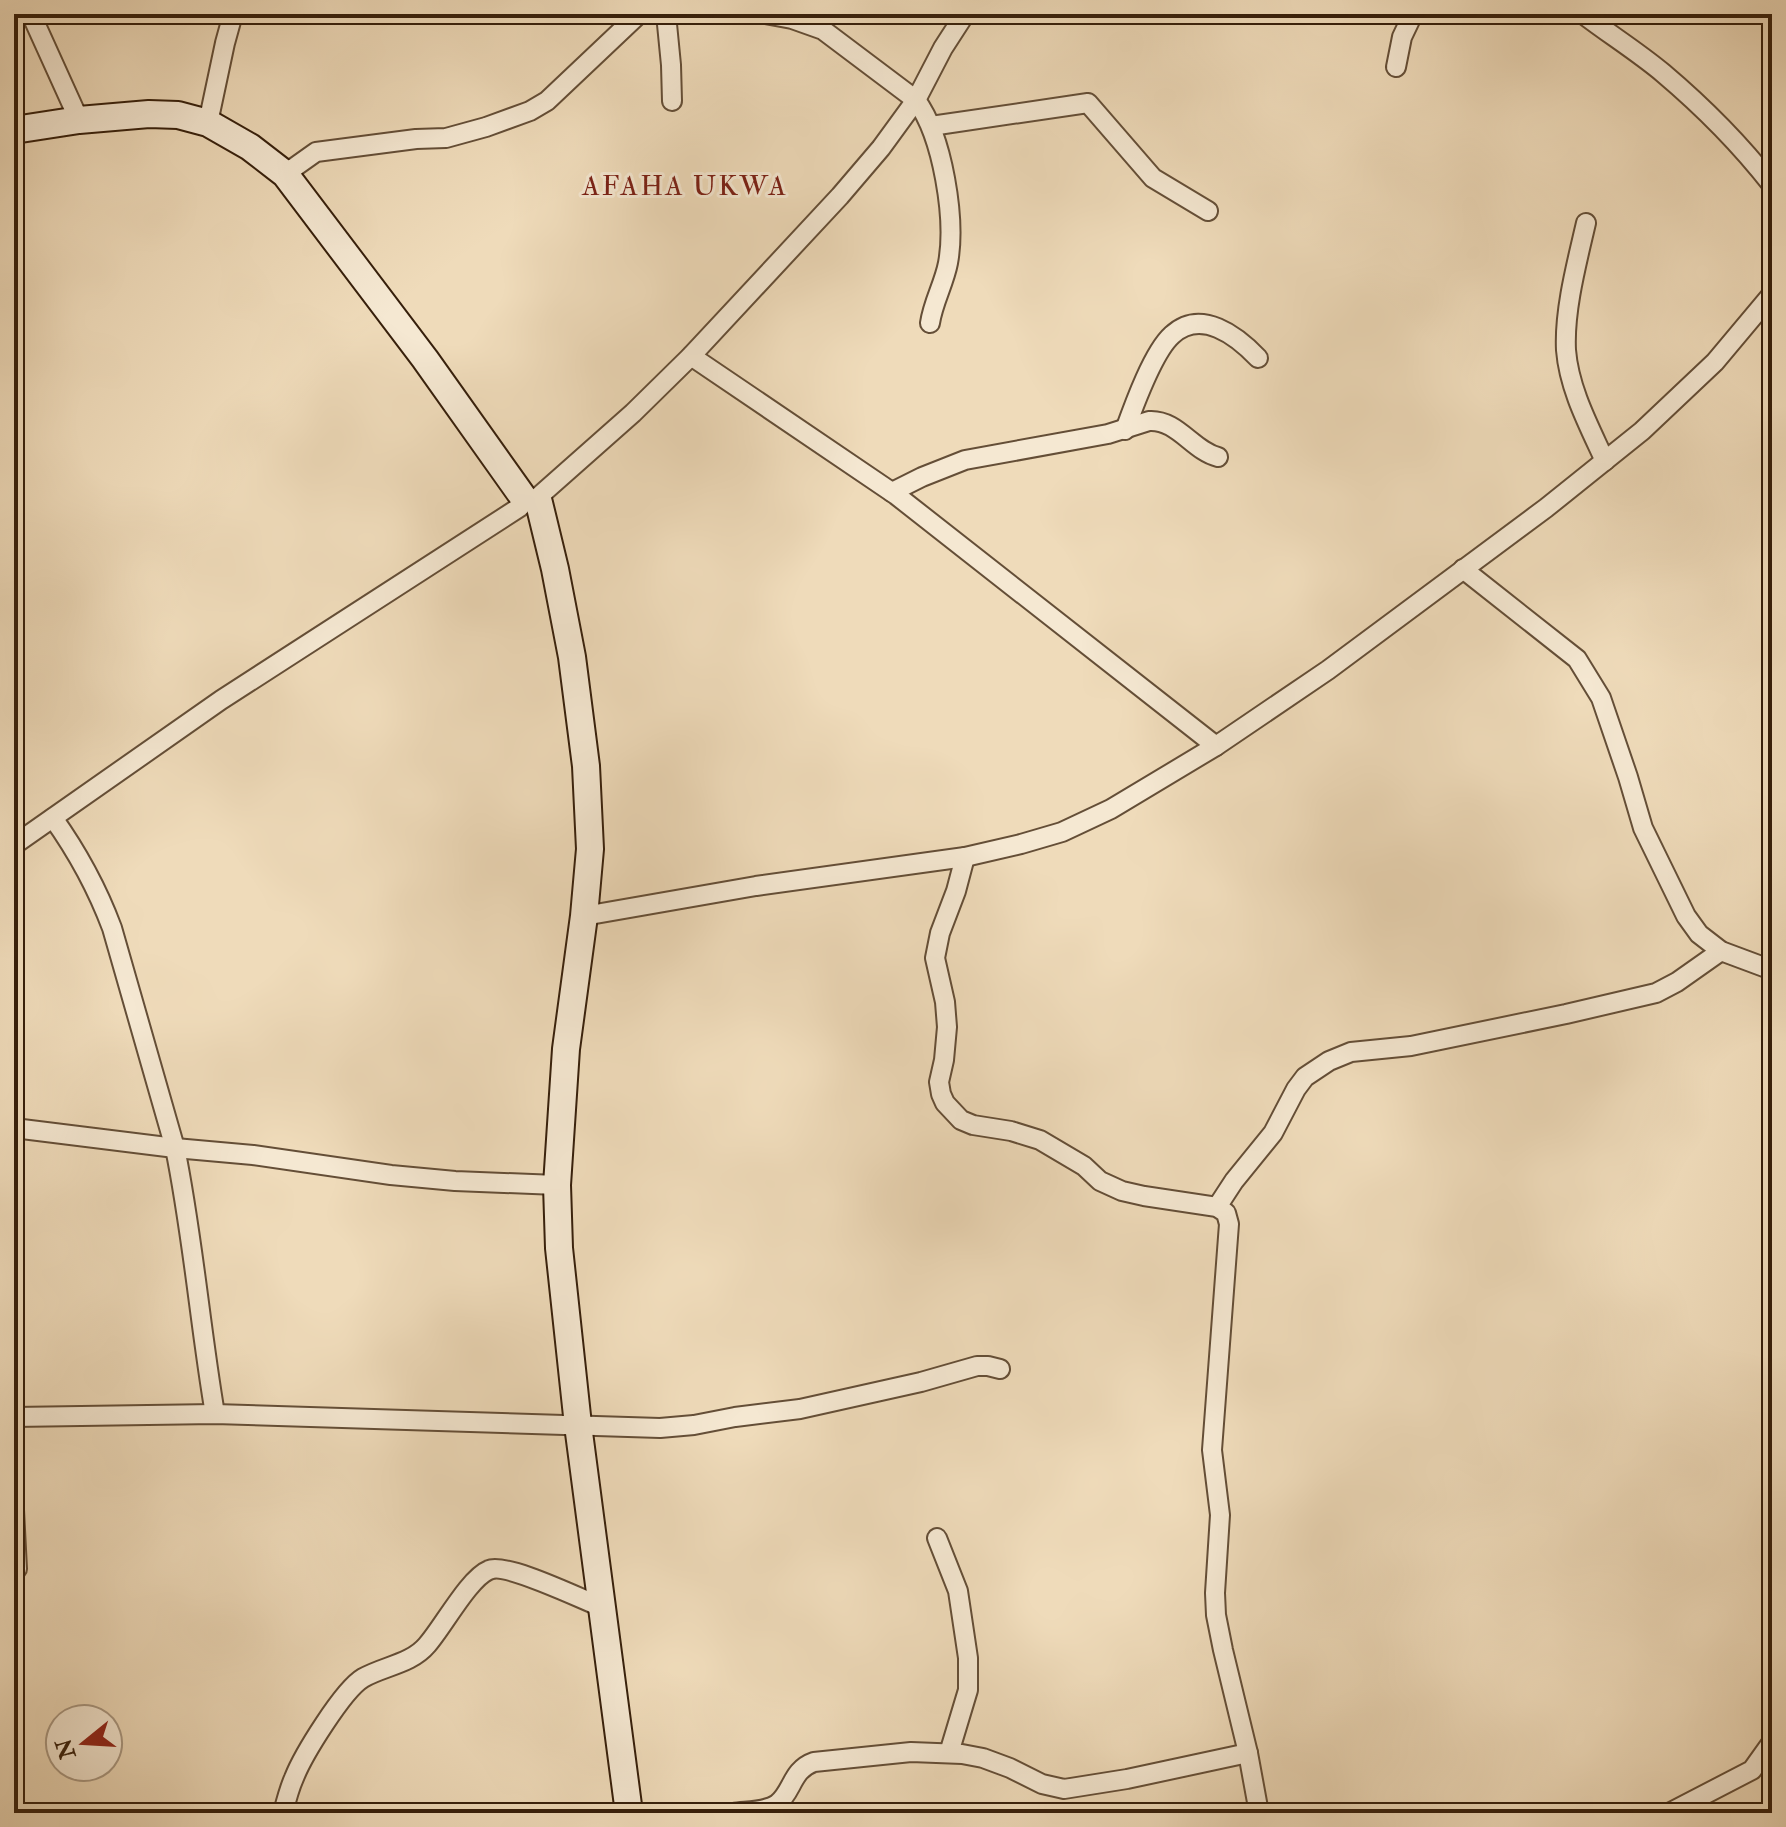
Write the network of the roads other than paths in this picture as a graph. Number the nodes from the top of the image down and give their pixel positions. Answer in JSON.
{"nodes":[{"id":1,"x":31,"y":14,"type":"edge"},
{"id":2,"x":233,"y":14,"type":"edge"},
{"id":3,"x":639,"y":14,"type":"edge"},
{"id":4,"x":666,"y":14,"type":"edge"},
{"id":5,"x":765,"y":14,"type":"edge"},
{"id":6,"x":965,"y":14,"type":"edge"},
{"id":7,"x":1413,"y":14,"type":"edge"},
{"id":8,"x":1583,"y":14,"type":"edge"},
{"id":9,"x":1396,"y":67,"type":"dead end"},
{"id":10,"x":916,"y":100,"type":"junction"},
{"id":11,"x":672,"y":101,"type":"dead end"},
{"id":12,"x":79,"y":120,"type":"junction"},
{"id":13,"x":208,"y":123,"type":"junction"},
{"id":14,"x":931,"y":126,"type":"junction"},
{"id":15,"x":14,"y":130,"type":"edge"},
{"id":16,"x":285,"y":174,"type":"junction"},
{"id":17,"x":1772,"y":185,"type":"edge"},
{"id":18,"x":1208,"y":211,"type":"dead end"},
{"id":19,"x":1586,"y":223,"type":"dead end"},
{"id":20,"x":1772,"y":294,"type":"edge"},
{"id":21,"x":930,"y":323,"type":"dead end"},
{"id":22,"x":691,"y":356,"type":"junction"},
{"id":23,"x":1258,"y":358,"type":"dead end"},
{"id":24,"x":1125,"y":430,"type":"junction"},
{"id":25,"x":1218,"y":457,"type":"dead end"},
{"id":26,"x":1605,"y":461,"type":"junction"},
{"id":27,"x":892,"y":492,"type":"junction"},
{"id":28,"x":529,"y":504,"type":"junction"},
{"id":29,"x":1463,"y":569,"type":"junction"},
{"id":30,"x":1216,"y":746,"type":"junction"},
{"id":31,"x":53,"y":818,"type":"junction"},
{"id":32,"x":14,"y":845,"type":"edge"},
{"id":33,"x":965,"y":857,"type":"junction"},
{"id":34,"x":584,"y":916,"type":"junction"},
{"id":35,"x":1721,"y":951,"type":"junction"},
{"id":36,"x":1772,"y":970,"type":"edge"},
{"id":37,"x":14,"y":1128,"type":"edge"},
{"id":38,"x":175,"y":1148,"type":"junction"},
{"id":39,"x":557,"y":1185,"type":"junction"},
{"id":40,"x":1217,"y":1207,"type":"junction"},
{"id":41,"x":1000,"y":1369,"type":"dead end"},
{"id":42,"x":215,"y":1414,"type":"junction"},
{"id":43,"x":14,"y":1417,"type":"edge"},
{"id":44,"x":578,"y":1425,"type":"junction"},
{"id":45,"x":14,"y":1510,"type":"edge"},
{"id":46,"x":937,"y":1538,"type":"dead end"},
{"id":47,"x":17,"y":1569,"type":"dead end"},
{"id":48,"x":604,"y":1608,"type":"junction"},
{"id":49,"x":1772,"y":1742,"type":"edge"},
{"id":50,"x":949,"y":1753,"type":"junction"},
{"id":51,"x":1248,"y":1753,"type":"junction"},
{"id":52,"x":283,"y":1813,"type":"edge"},
{"id":53,"x":629,"y":1813,"type":"edge"},
{"id":54,"x":733,"y":1813,"type":"edge"},
{"id":55,"x":1259,"y":1813,"type":"edge"},
{"id":56,"x":1669,"y":1813,"type":"edge"}],
"edges":[{"from":1,"to":12,"type":"street"},
{"from":2,"to":13,"type":"street"},
{"from":3,"to":16,"type":"street"},
{"from":4,"to":11,"type":"street"},
{"from":5,"to":10,"type":"street"},
{"from":6,"to":10,"type":"street"},
{"from":7,"to":9,"type":"street"},
{"from":8,"to":17,"type":"street"},
{"from":10,"to":14,"type":"street"},
{"from":10,"to":22,"type":"street"},
{"from":12,"to":13,"type":"street"},
{"from":12,"to":15,"type":"street"},
{"from":13,"to":16,"type":"street"},
{"from":14,"to":18,"type":"street"},
{"from":14,"to":21,"type":"street"},
{"from":16,"to":28,"type":"street"},
{"from":19,"to":26,"type":"street"},
{"from":20,"to":26,"type":"street"},
{"from":22,"to":27,"type":"street"},
{"from":22,"to":28,"type":"street"},
{"from":23,"to":24,"type":"street"},
{"from":24,"to":25,"type":"street"},
{"from":24,"to":27,"type":"street"},
{"from":26,"to":29,"type":"street"},
{"from":27,"to":30,"type":"street"},
{"from":28,"to":31,"type":"street"},
{"from":28,"to":34,"type":"street"},
{"from":29,"to":30,"type":"street"},
{"from":29,"to":35,"type":"street"},
{"from":30,"to":33,"type":"street"},
{"from":31,"to":32,"type":"street"},
{"from":31,"to":38,"type":"street"},
{"from":33,"to":34,"type":"street"},
{"from":33,"to":40,"type":"street"},
{"from":34,"to":39,"type":"street"},
{"from":35,"to":36,"type":"street"},
{"from":35,"to":40,"type":"street"},
{"from":37,"to":38,"type":"street"},
{"from":38,"to":39,"type":"street"},
{"from":38,"to":42,"type":"street"},
{"from":39,"to":44,"type":"street"},
{"from":40,"to":51,"type":"street"},
{"from":41,"to":44,"type":"street"},
{"from":42,"to":43,"type":"street"},
{"from":42,"to":44,"type":"street"},
{"from":44,"to":48,"type":"street"},
{"from":45,"to":47,"type":"street"},
{"from":46,"to":50,"type":"street"},
{"from":48,"to":52,"type":"street"},
{"from":48,"to":53,"type":"street"},
{"from":49,"to":56,"type":"street"},
{"from":50,"to":51,"type":"street"},
{"from":50,"to":54,"type":"street"},
{"from":51,"to":55,"type":"street"}]}
